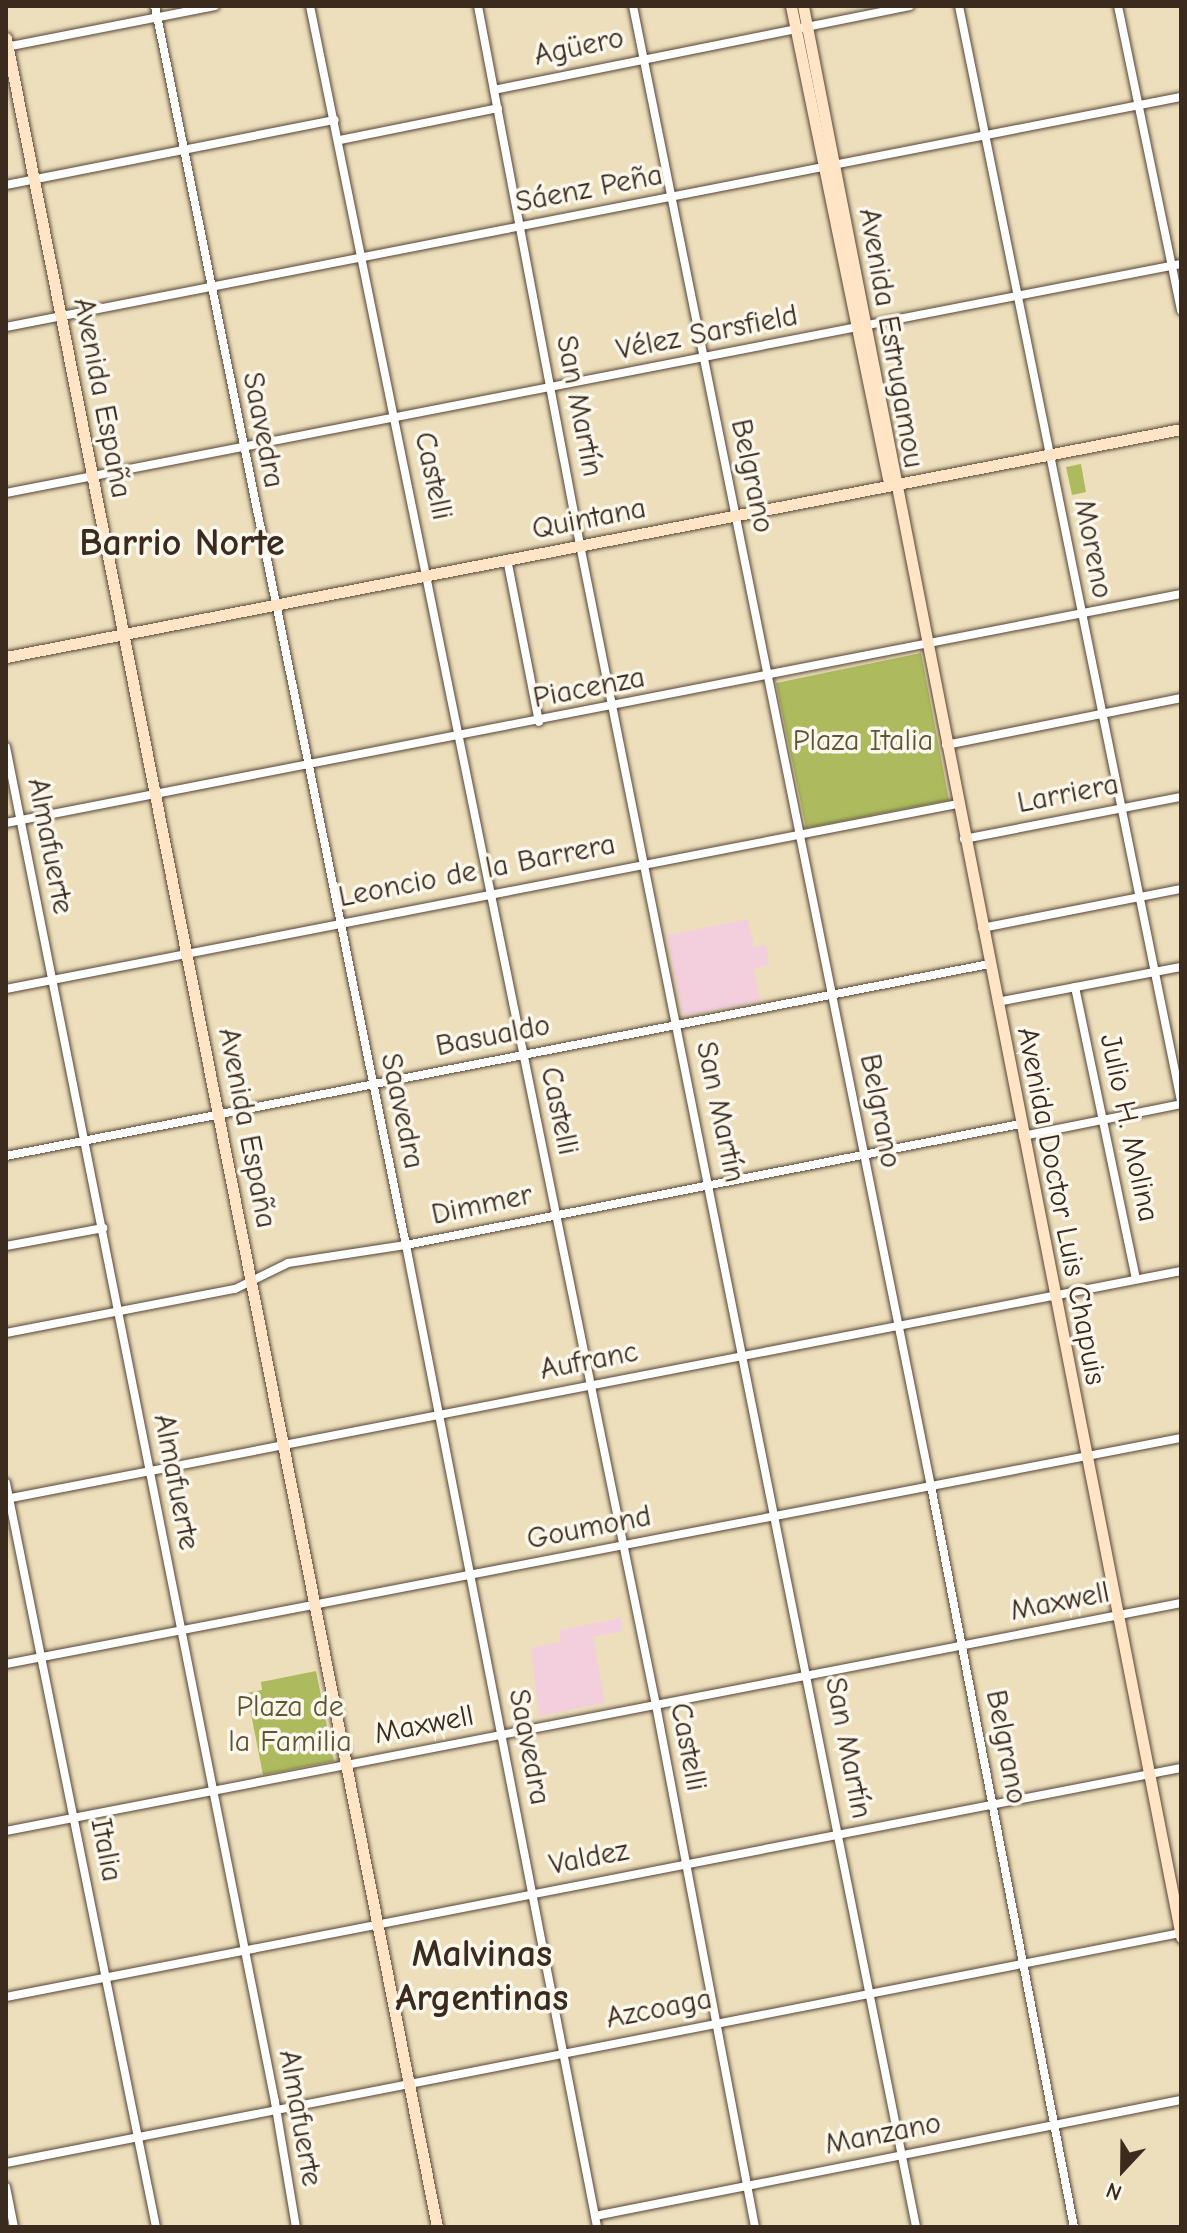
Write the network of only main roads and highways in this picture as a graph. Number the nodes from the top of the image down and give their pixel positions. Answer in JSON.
{"nodes":[{"id":1,"x":791,"y":6,"type":"edge"},
{"id":2,"x":803,"y":6,"type":"edge"},
{"id":3,"x":801,"y":25,"type":"junction"},
{"id":4,"x":7,"y":44,"type":"edge"},
{"id":5,"x":1181,"y":429,"type":"edge"},
{"id":6,"x":895,"y":485,"type":"junction"},
{"id":7,"x":125,"y":633,"type":"junction"},
{"id":8,"x":6,"y":657,"type":"edge"},
{"id":9,"x":1181,"y":1935,"type":"edge"},
{"id":10,"x":437,"y":2227,"type":"edge"}],
"edges":[{"from":1,"to":3,"type":"main road","name":"Avenida Estrugamou"},
{"from":2,"to":3,"type":"main road","name":"Avenida Estrugamou"},
{"from":3,"to":6,"type":"main road","name":"Avenida Estrugamou"},
{"from":4,"to":7,"type":"main road","name":"Avenida España"},
{"from":5,"to":6,"type":"main road","name":"Quintana"},
{"from":6,"to":7,"type":"main road","name":"Quintana"},
{"from":6,"to":9,"type":"main road","name":"Avenida Doctor Luis Chapuis"},
{"from":7,"to":8,"type":"main road","name":"Quintana"},
{"from":7,"to":10,"type":"main road","name":"Avenida España"}]}
